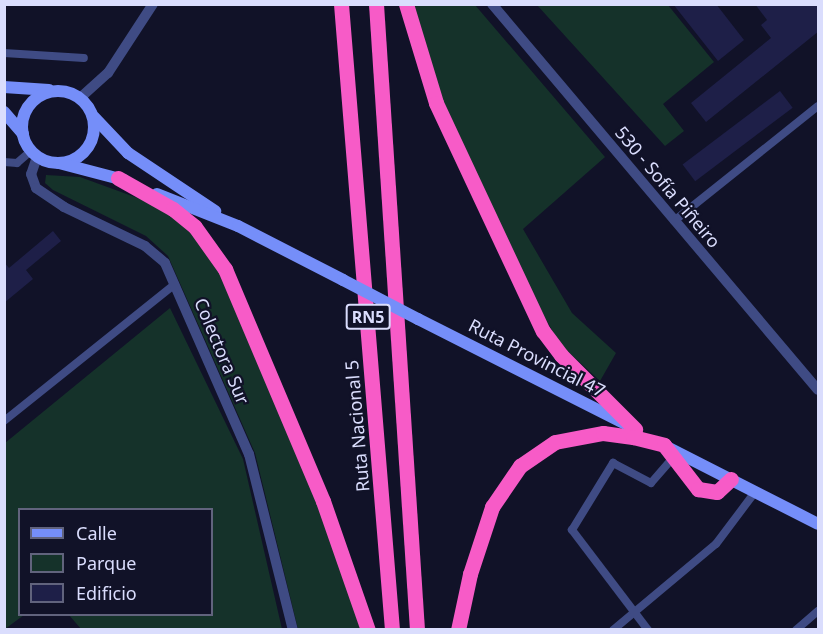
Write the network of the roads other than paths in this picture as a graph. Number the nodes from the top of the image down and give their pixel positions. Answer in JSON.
{"nodes":[{"id":1,"x":153,"y":4,"type":"edge"},
{"id":2,"x":341,"y":4,"type":"edge"},
{"id":3,"x":376,"y":4,"type":"edge"},
{"id":4,"x":406,"y":4,"type":"edge"},
{"id":5,"x":492,"y":4,"type":"edge"},
{"id":6,"x":4,"y":53,"type":"edge"},
{"id":7,"x":84,"y":58,"type":"dead end"},
{"id":8,"x":4,"y":87,"type":"edge"},
{"id":9,"x":59,"y":91,"type":"junction"},
{"id":10,"x":80,"y":98,"type":"junction"},
{"id":11,"x":819,"y":106,"type":"edge"},
{"id":12,"x":4,"y":112,"type":"edge"},
{"id":13,"x":93,"y":115,"type":"junction"},
{"id":14,"x":23,"y":134,"type":"junction"},
{"id":15,"x":34,"y":154,"type":"junction"},
{"id":16,"x":4,"y":162,"type":"edge"},
{"id":17,"x":59,"y":163,"type":"junction"},
{"id":18,"x":118,"y":178,"type":"junction"},
{"id":19,"x":674,"y":221,"type":"junction"},
{"id":20,"x":238,"y":226,"type":"junction"},
{"id":21,"x":175,"y":284,"type":"junction"},
{"id":22,"x":818,"y":387,"type":"edge"},
{"id":23,"x":4,"y":421,"type":"edge"},
{"id":24,"x":635,"y":429,"type":"junction"},
{"id":25,"x":664,"y":445,"type":"junction"},
{"id":26,"x":673,"y":458,"type":"junction"},
{"id":27,"x":730,"y":479,"type":"junction"},
{"id":28,"x":755,"y":492,"type":"junction"},
{"id":29,"x":819,"y":524,"type":"edge"},
{"id":30,"x":819,"y":611,"type":"edge"},
{"id":31,"x":634,"y":612,"type":"junction"},
{"id":32,"x":293,"y":630,"type":"edge"},
{"id":33,"x":368,"y":630,"type":"edge"},
{"id":34,"x":392,"y":630,"type":"edge"},
{"id":35,"x":417,"y":630,"type":"edge"},
{"id":36,"x":458,"y":630,"type":"edge"},
{"id":37,"x":613,"y":630,"type":"edge"},
{"id":38,"x":648,"y":630,"type":"edge"},
{"id":39,"x":796,"y":630,"type":"edge"}],
"edges":[{"from":1,"to":10,"type":"street"},
{"from":2,"to":34,"type":"highway","name":"Ruta Nacional 5","number":"RN5"},
{"from":3,"to":35,"type":"highway","number":"RN5"},
{"from":4,"to":24,"type":"highway"},
{"from":5,"to":19,"type":"street","name":"530 - Sofía Piñeiro"},
{"from":6,"to":7,"type":"street"},
{"from":8,"to":9,"type":"main road"},
{"from":9,"to":10,"type":"main road"},
{"from":9,"to":14,"type":"main road"},
{"from":10,"to":13,"type":"main road"},
{"from":11,"to":19,"type":"street"},
{"from":12,"to":14,"type":"main road"},
{"from":13,"to":17,"type":"main road"},
{"from":13,"to":20,"type":"main road","name":"Ruta Provincial 47"},
{"from":14,"to":15,"type":"main road"},
{"from":15,"to":16,"type":"street"},
{"from":15,"to":17,"type":"main road"},
{"from":15,"to":21,"type":"street","name":"Colectora Sur"},
{"from":17,"to":18,"type":"main road","name":"Ruta Provincial 47"},
{"from":18,"to":20,"type":"main road","name":"Ruta Provincial 47"},
{"from":18,"to":33,"type":"highway"},
{"from":19,"to":22,"type":"street","name":"530 - Sofía Piñeiro"},
{"from":20,"to":24,"type":"main road","name":"Ruta Provincial 47","bridge":true},
{"from":21,"to":23,"type":"street"},
{"from":21,"to":32,"type":"street","name":"Colectora Sur"},
{"from":24,"to":25,"type":"main road","name":"Ruta Provincial 47"},
{"from":25,"to":26,"type":"highway"},
{"from":25,"to":27,"type":"main road","name":"Ruta Provincial 47"},
{"from":25,"to":36,"type":"highway"},
{"from":26,"to":27,"type":"highway"},
{"from":26,"to":31,"type":"street"},
{"from":27,"to":28,"type":"main road","name":"Ruta Provincial 47"},
{"from":28,"to":29,"type":"main road","name":"Ruta Provincial 47"},
{"from":28,"to":31,"type":"street"},
{"from":30,"to":39,"type":"street"},
{"from":31,"to":37,"type":"street"},
{"from":31,"to":38,"type":"street"}]}
